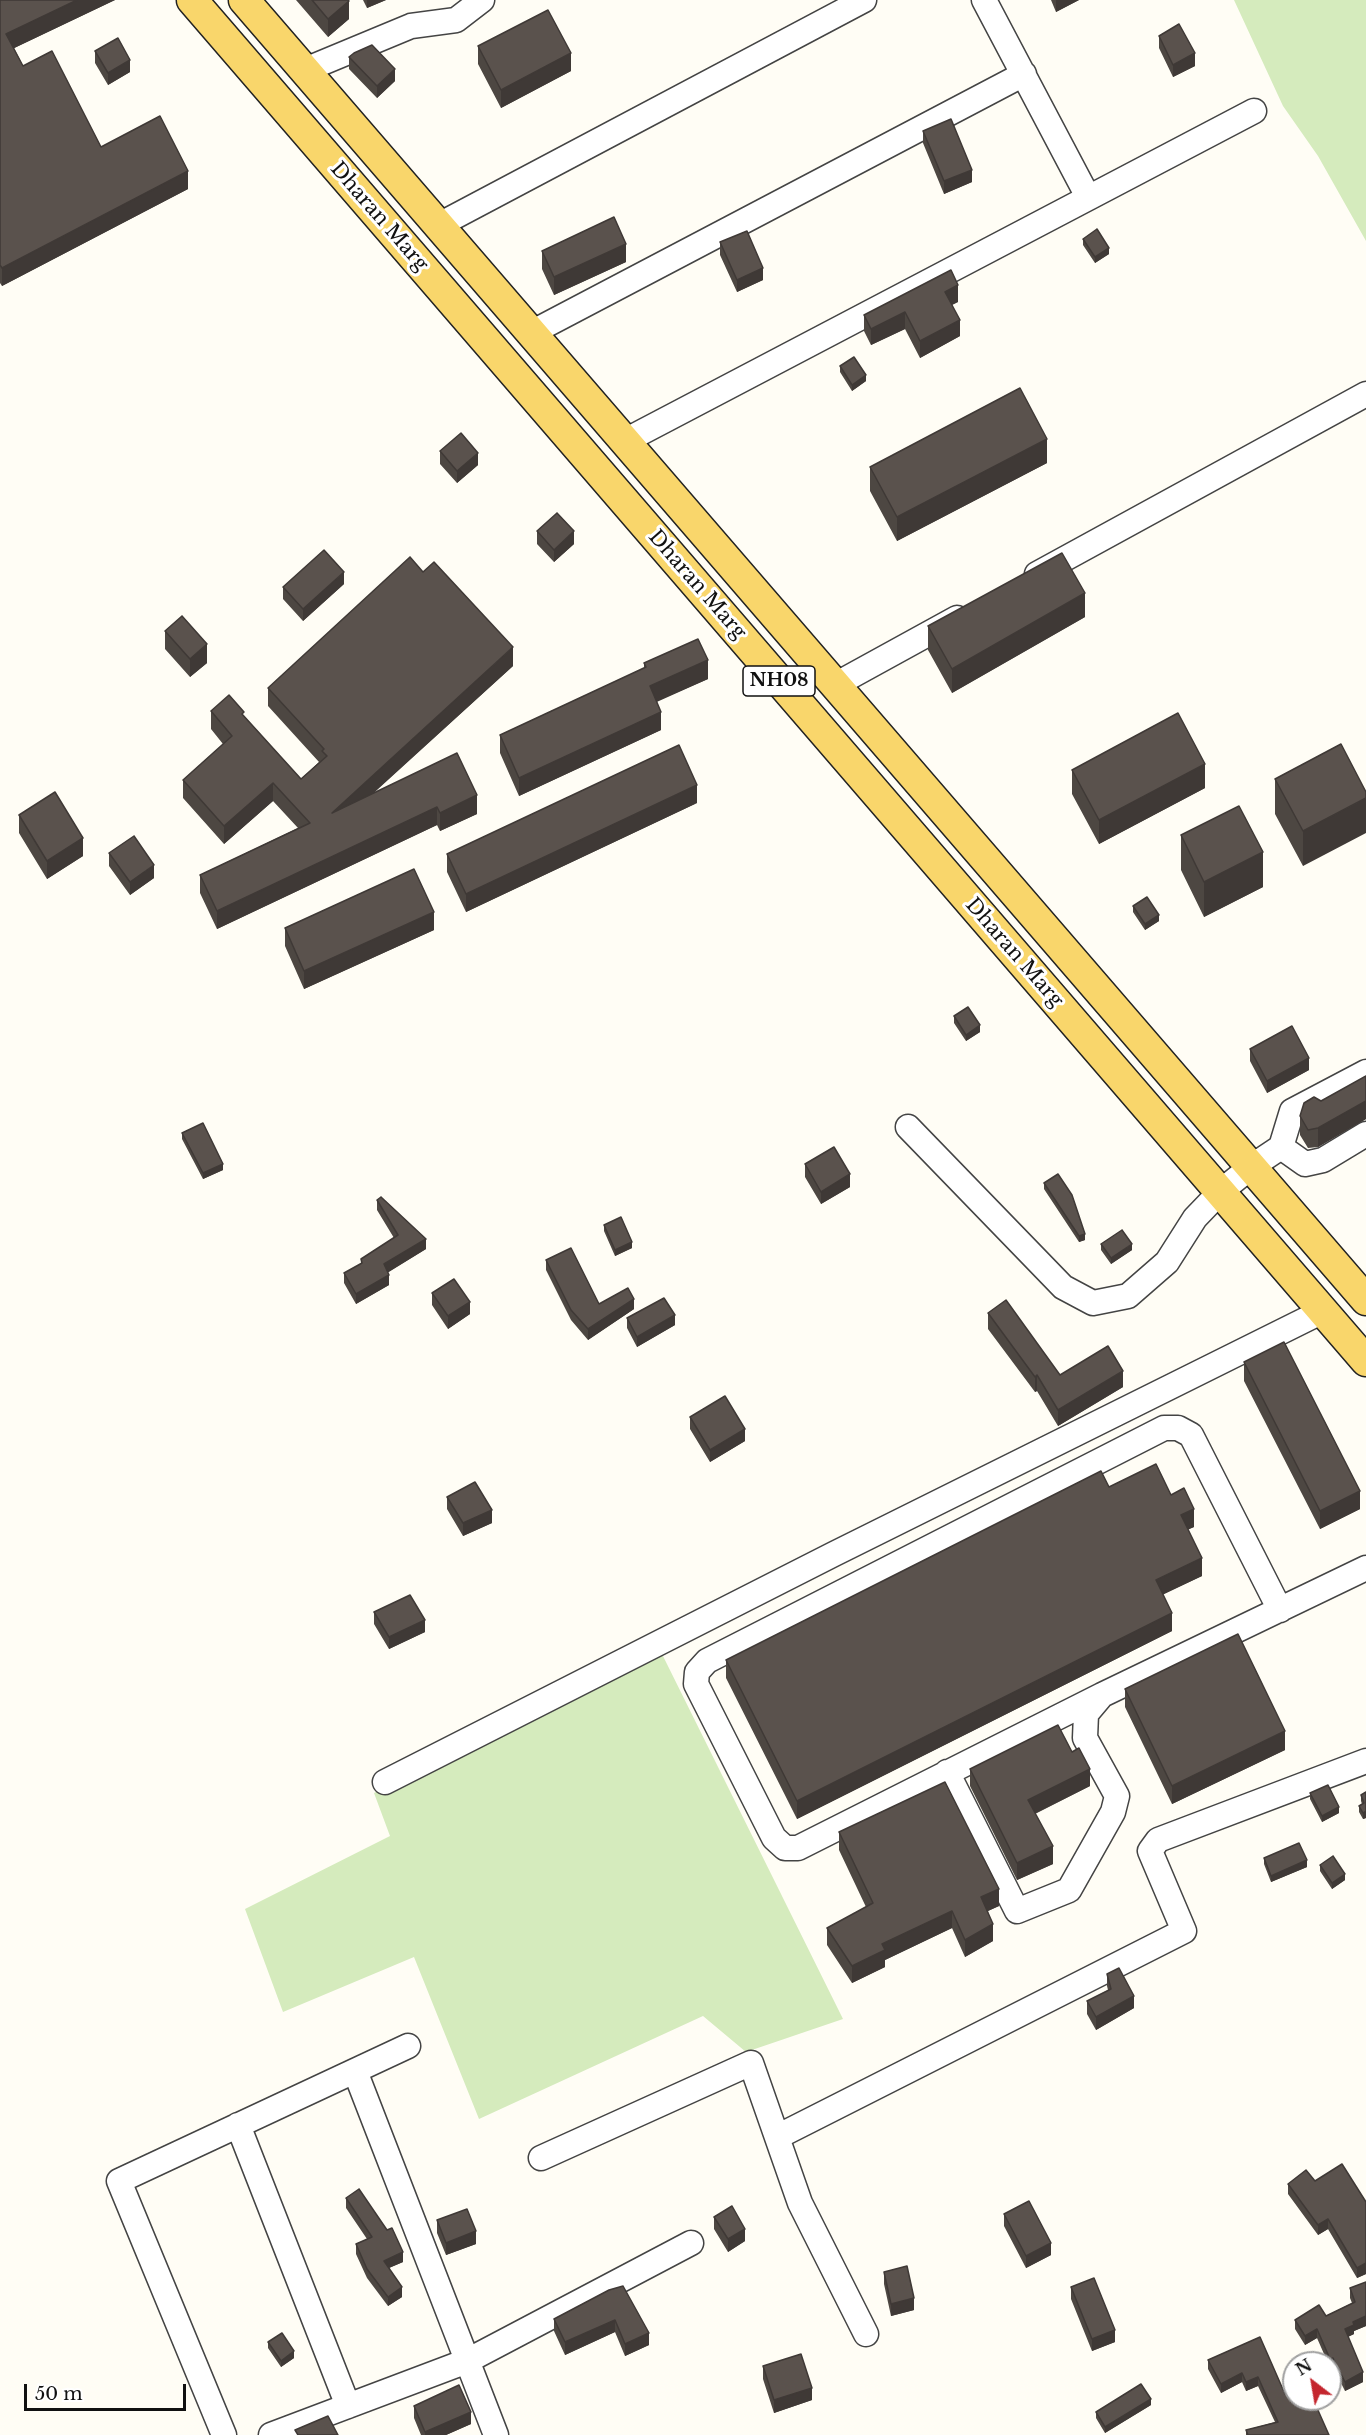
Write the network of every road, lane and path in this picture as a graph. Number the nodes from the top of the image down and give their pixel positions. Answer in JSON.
{"nodes":[{"id":1,"x":192,"y":0,"type":"edge"},
{"id":2,"x":244,"y":0,"type":"edge"},
{"id":3,"x":482,"y":0,"type":"edge"},
{"id":4,"x":864,"y":0,"type":"edge"},
{"id":5,"x":984,"y":0,"type":"edge"},
{"id":6,"x":305,"y":70,"type":"junction"},
{"id":7,"x":1024,"y":74,"type":"junction"},
{"id":8,"x":1254,"y":111,"type":"dead end"},
{"id":9,"x":1088,"y":197,"type":"junction"},
{"id":10,"x":439,"y":225,"type":"junction"},
{"id":11,"x":531,"y":333,"type":"junction"},
{"id":12,"x":1366,"y":394,"type":"edge"},
{"id":13,"x":625,"y":441,"type":"junction"},
{"id":14,"x":1022,"y":582,"type":"edge"},
{"id":15,"x":981,"y":605,"type":"edge"},
{"id":16,"x":835,"y":685,"type":"junction"},
{"id":17,"x":1366,"y":1072,"type":"edge"},
{"id":18,"x":908,"y":1127,"type":"dead end"},
{"id":19,"x":1366,"y":1134,"type":"edge"},
{"id":20,"x":1281,"y":1147,"type":"junction"},
{"id":21,"x":1251,"y":1167,"type":"junction"},
{"id":22,"x":1220,"y":1192,"type":"junction"},
{"id":23,"x":1366,"y":1300,"type":"edge"},
{"id":24,"x":1323,"y":1311,"type":"junction"},
{"id":25,"x":1366,"y":1361,"type":"edge"},
{"id":26,"x":1366,"y":1568,"type":"edge"},
{"id":27,"x":1280,"y":1610,"type":"junction"},
{"id":28,"x":1102,"y":1695,"type":"junction"},
{"id":29,"x":1366,"y":1761,"type":"edge"},
{"id":30,"x":947,"y":1772,"type":"junction"},
{"id":31,"x":385,"y":1782,"type":"dead end"},
{"id":32,"x":408,"y":2046,"type":"dead end"},
{"id":33,"x":355,"y":2071,"type":"junction"},
{"id":34,"x":238,"y":2125,"type":"junction"},
{"id":35,"x":777,"y":2137,"type":"junction"},
{"id":36,"x":541,"y":2158,"type":"dead end"},
{"id":37,"x":692,"y":2243,"type":"dead end"},
{"id":38,"x":866,"y":2334,"type":"dead end"},
{"id":39,"x":467,"y":2361,"type":"junction"},
{"id":40,"x":348,"y":2406,"type":"junction"},
{"id":41,"x":224,"y":2435,"type":"edge"},
{"id":42,"x":271,"y":2435,"type":"edge"},
{"id":43,"x":496,"y":2435,"type":"edge"}],
"edges":[{"from":1,"to":22,"type":"main road","name":"Dharan Marg","number":"NH08"},
{"from":2,"to":6,"type":"main road","name":"Dharan Marg","number":"NH08"},
{"from":3,"to":6,"type":"street"},
{"from":4,"to":10,"type":"street"},
{"from":5,"to":7,"type":"street"},
{"from":6,"to":10,"type":"main road","name":"Dharan Marg","number":"NH08"},
{"from":7,"to":9,"type":"street"},
{"from":7,"to":11,"type":"street"},
{"from":8,"to":9,"type":"street"},
{"from":9,"to":13,"type":"street"},
{"from":10,"to":11,"type":"main road","name":"Dharan Marg","number":"NH08"},
{"from":11,"to":13,"type":"main road","name":"Dharan Marg","number":"NH08"},
{"from":12,"to":14,"type":"street"},
{"from":13,"to":16,"type":"main road","name":"Dharan Marg","number":"NH08"},
{"from":15,"to":16,"type":"street"},
{"from":16,"to":21,"type":"main road","name":"Dharan Marg","number":"NH08"},
{"from":17,"to":20,"type":"street"},
{"from":18,"to":22,"type":"street"},
{"from":19,"to":20,"type":"street"},
{"from":20,"to":21,"type":"street"},
{"from":21,"to":22,"type":"street"},
{"from":21,"to":23,"type":"main road","name":"Dharan Marg","number":"NH08"},
{"from":22,"to":24,"type":"main road","name":"Dharan Marg","number":"NH08"},
{"from":24,"to":25,"type":"main road","name":"Dharan Marg","number":"NH08"},
{"from":24,"to":31,"type":"street"},
{"from":26,"to":27,"type":"street"},
{"from":27,"to":28,"type":"street"},
{"from":27,"to":30,"type":"street"},
{"from":28,"to":30,"type":"street"},
{"from":28,"to":30,"type":"street"},
{"from":29,"to":35,"type":"street"},
{"from":32,"to":33,"type":"street"},
{"from":33,"to":34,"type":"street"},
{"from":33,"to":39,"type":"street"},
{"from":34,"to":40,"type":"street"},
{"from":34,"to":41,"type":"street"},
{"from":35,"to":36,"type":"street"},
{"from":35,"to":38,"type":"street"},
{"from":37,"to":39,"type":"street"},
{"from":39,"to":40,"type":"street"},
{"from":39,"to":43,"type":"street"},
{"from":40,"to":42,"type":"street"}]}
